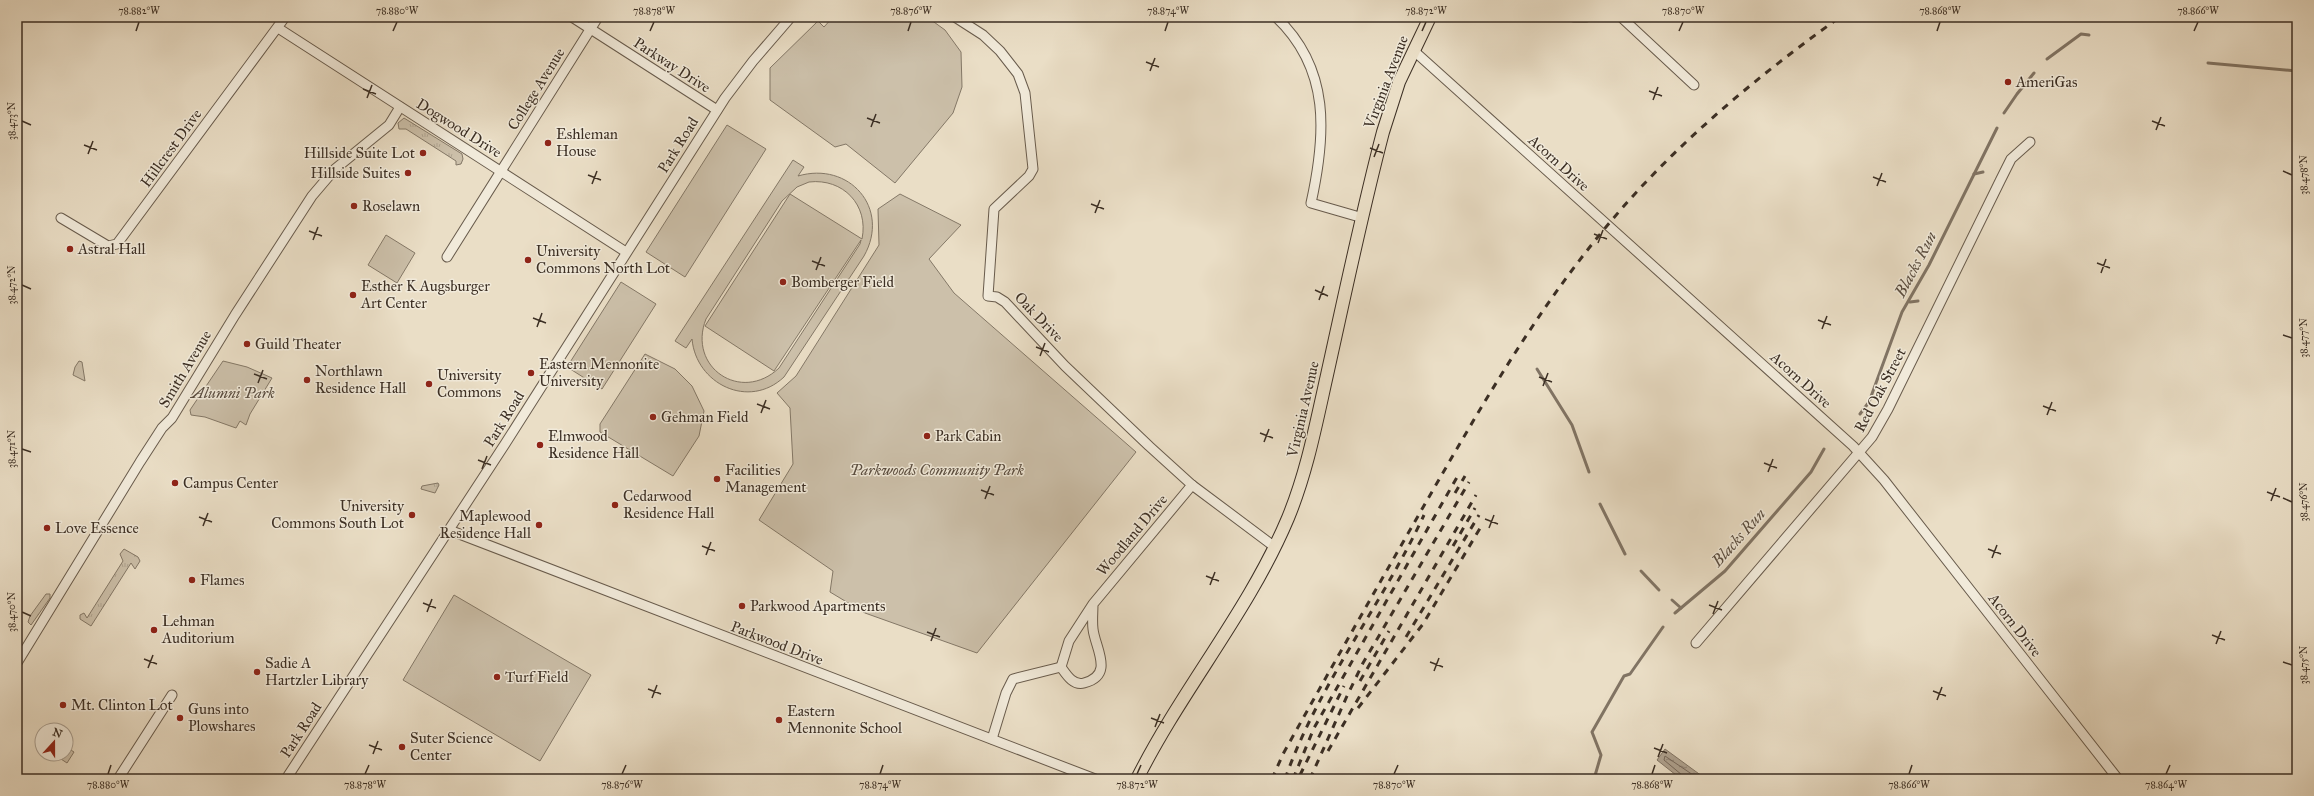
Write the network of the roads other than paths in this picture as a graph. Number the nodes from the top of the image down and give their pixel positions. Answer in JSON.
{"nodes":[{"id":1,"x":286,"y":17,"type":"edge"},
{"id":2,"x":572,"y":17,"type":"edge"},
{"id":3,"x":598,"y":17,"type":"edge"},
{"id":4,"x":791,"y":17,"type":"edge"},
{"id":5,"x":955,"y":17,"type":"edge"},
{"id":6,"x":1276,"y":17,"type":"edge"},
{"id":7,"x":1430,"y":17,"type":"edge"},
{"id":8,"x":1574,"y":17,"type":"edge"},
{"id":9,"x":1586,"y":17,"type":"edge"},
{"id":10,"x":1621,"y":17,"type":"edge"},
{"id":11,"x":278,"y":28,"type":"junction"},
{"id":12,"x":590,"y":29,"type":"junction"},
{"id":13,"x":1413,"y":50,"type":"junction"},
{"id":14,"x":1694,"y":85,"type":"dead end"},
{"id":15,"x":400,"y":107,"type":"junction"},
{"id":16,"x":717,"y":110,"type":"junction"},
{"id":17,"x":2030,"y":142,"type":"dead end"},
{"id":18,"x":501,"y":171,"type":"junction"},
{"id":19,"x":61,"y":218,"type":"dead end"},
{"id":20,"x":1363,"y":218,"type":"junction"},
{"id":21,"x":626,"y":252,"type":"junction"},
{"id":22,"x":447,"y":257,"type":"dead end"},
{"id":23,"x":1859,"y":453,"type":"junction"},
{"id":24,"x":1192,"y":485,"type":"junction"},
{"id":25,"x":449,"y":530,"type":"junction"},
{"id":26,"x":1275,"y":547,"type":"junction"},
{"id":27,"x":1093,"y":604,"type":"junction"},
{"id":28,"x":1696,"y":643,"type":"dead end"},
{"id":29,"x":17,"y":663,"type":"edge"},
{"id":30,"x":1061,"y":667,"type":"junction"},
{"id":31,"x":172,"y":695,"type":"dead end"},
{"id":32,"x":992,"y":739,"type":"junction"},
{"id":33,"x":118,"y":779,"type":"edge"},
{"id":34,"x":286,"y":779,"type":"edge"},
{"id":35,"x":1095,"y":779,"type":"edge"},
{"id":36,"x":1137,"y":779,"type":"edge"},
{"id":37,"x":2118,"y":779,"type":"edge"}],
"edges":[{"from":1,"to":11,"type":"street","name":"Hillcrest Drive"},
{"from":2,"to":12,"type":"street","name":"Parkway Drive"},
{"from":3,"to":12,"type":"street","name":"College Avenue"},
{"from":4,"to":16,"type":"street","name":"Park Road"},
{"from":5,"to":24,"type":"street","name":"Oak Drive"},
{"from":6,"to":20,"type":"street"},
{"from":7,"to":13,"type":"main road","name":"Virginia Avenue"},
{"from":8,"to":9,"type":"street"},
{"from":10,"to":14,"type":"street"},
{"from":11,"to":15,"type":"street","name":"Dogwood Drive"},
{"from":11,"to":19,"type":"street","name":"Hillcrest Drive"},
{"from":12,"to":16,"type":"street","name":"Parkway Drive"},
{"from":12,"to":18,"type":"street","name":"College Avenue"},
{"from":13,"to":20,"type":"main road","name":"Virginia Avenue"},
{"from":13,"to":23,"type":"street","name":"Acorn Drive"},
{"from":15,"to":18,"type":"street","name":"Dogwood Drive"},
{"from":15,"to":29,"type":"street","name":"Smith Avenue"},
{"from":16,"to":21,"type":"street","name":"Park Road"},
{"from":17,"to":23,"type":"street","name":"Red Oak Street"},
{"from":18,"to":21,"type":"street","name":"Dogwood Drive"},
{"from":18,"to":22,"type":"street","name":"College Avenue"},
{"from":20,"to":26,"type":"main road","name":"Virginia Avenue"},
{"from":21,"to":25,"type":"street","name":"Park Road"},
{"from":23,"to":28,"type":"street","name":"Red Oak Street"},
{"from":23,"to":37,"type":"street","name":"Acorn Drive"},
{"from":24,"to":26,"type":"street","name":"Oak Drive"},
{"from":24,"to":27,"type":"street","name":"Woodland Drive"},
{"from":25,"to":32,"type":"street","name":"Parkwood Drive"},
{"from":25,"to":34,"type":"street","name":"Park Road"},
{"from":26,"to":36,"type":"main road","name":"Virginia Avenue"},
{"from":27,"to":30,"type":"street","name":"Woodland Drive"},
{"from":27,"to":30,"type":"street"},
{"from":30,"to":32,"type":"street"},
{"from":31,"to":33,"type":"street"},
{"from":32,"to":35,"type":"street","name":"Parkwood Drive"}]}
